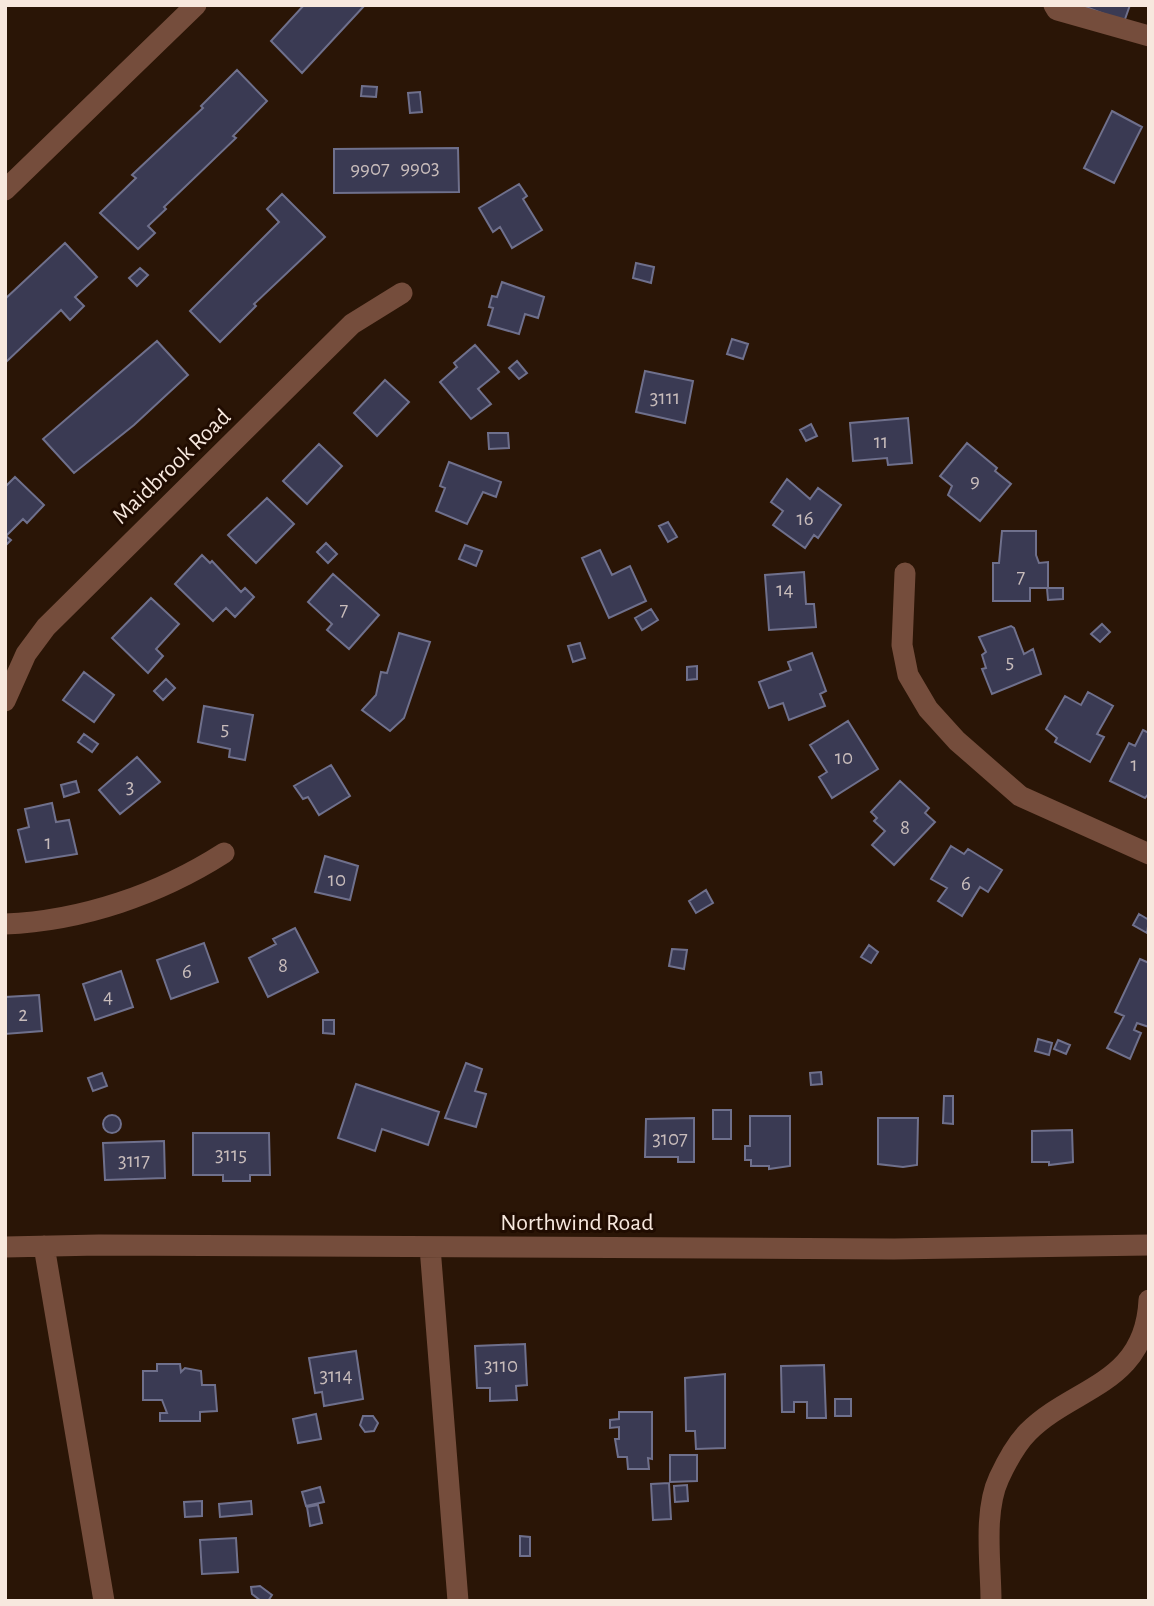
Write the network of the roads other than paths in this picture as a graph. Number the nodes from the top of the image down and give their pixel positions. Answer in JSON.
{"nodes":[{"id":1,"x":196,"y":5,"type":"edge"},
{"id":2,"x":1054,"y":5,"type":"edge"},
{"id":3,"x":1149,"y":36,"type":"edge"},
{"id":4,"x":5,"y":190,"type":"edge"},
{"id":5,"x":402,"y":293,"type":"dead end"},
{"id":6,"x":905,"y":573,"type":"dead end"},
{"id":7,"x":5,"y":701,"type":"edge"},
{"id":8,"x":224,"y":853,"type":"dead end"},
{"id":9,"x":1149,"y":855,"type":"edge"},
{"id":10,"x":5,"y":924,"type":"edge"},
{"id":11,"x":1149,"y":1245,"type":"edge"},
{"id":12,"x":44,"y":1246,"type":"junction"},
{"id":13,"x":5,"y":1247,"type":"edge"},
{"id":14,"x":430,"y":1247,"type":"junction"},
{"id":15,"x":1149,"y":1300,"type":"edge"},
{"id":16,"x":104,"y":1601,"type":"edge"},
{"id":17,"x":457,"y":1601,"type":"edge"},
{"id":18,"x":991,"y":1601,"type":"edge"}],
"edges":[{"from":1,"to":4,"type":"street"},
{"from":2,"to":3,"type":"street"},
{"from":5,"to":7,"type":"street","name":"Maidbrook Road"},
{"from":6,"to":9,"type":"street"},
{"from":8,"to":10,"type":"street"},
{"from":11,"to":14,"type":"street","name":"Northwind Road"},
{"from":12,"to":13,"type":"street","name":"Northwind Road"},
{"from":12,"to":14,"type":"street","name":"Northwind Road"},
{"from":12,"to":16,"type":"street"},
{"from":14,"to":17,"type":"street"},
{"from":15,"to":18,"type":"street"}]}
